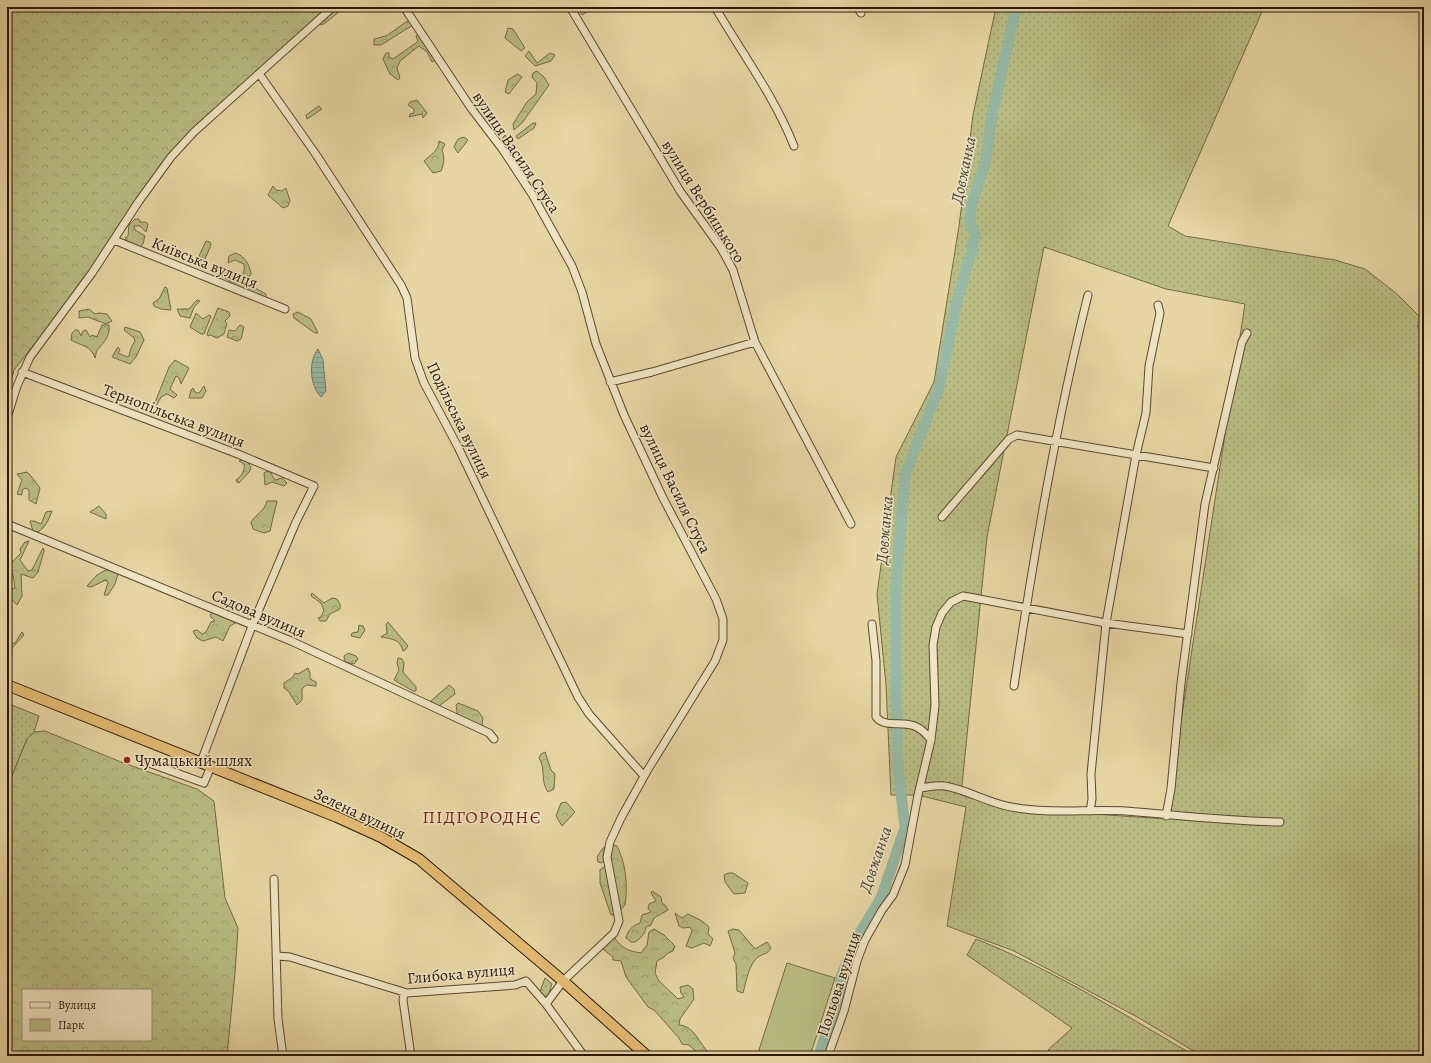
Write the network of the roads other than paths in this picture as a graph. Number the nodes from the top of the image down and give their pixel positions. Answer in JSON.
{"nodes":[{"id":1,"x":333,"y":7,"type":"edge"},
{"id":2,"x":404,"y":7,"type":"edge"},
{"id":3,"x":570,"y":7,"type":"edge"},
{"id":4,"x":715,"y":7,"type":"edge"},
{"id":5,"x":260,"y":74,"type":"junction"},
{"id":6,"x":794,"y":146,"type":"dead end"},
{"id":7,"x":114,"y":240,"type":"junction"},
{"id":8,"x":1088,"y":295,"type":"dead end"},
{"id":9,"x":1158,"y":305,"type":"dead end"},
{"id":10,"x":285,"y":309,"type":"dead end"},
{"id":11,"x":1247,"y":333,"type":"dead end"},
{"id":12,"x":755,"y":342,"type":"junction"},
{"id":13,"x":22,"y":372,"type":"junction"},
{"id":14,"x":610,"y":382,"type":"junction"},
{"id":15,"x":7,"y":418,"type":"edge"},
{"id":16,"x":1056,"y":442,"type":"junction"},
{"id":17,"x":1136,"y":455,"type":"junction"},
{"id":18,"x":1214,"y":468,"type":"junction"},
{"id":19,"x":942,"y":517,"type":"dead end"},
{"id":20,"x":7,"y":524,"type":"edge"},
{"id":21,"x":851,"y":524,"type":"dead end"},
{"id":22,"x":1026,"y":608,"type":"junction"},
{"id":23,"x":1106,"y":623,"type":"junction"},
{"id":24,"x":872,"y":624,"type":"dead end"},
{"id":25,"x":252,"y":626,"type":"junction"},
{"id":26,"x":1188,"y":634,"type":"junction"},
{"id":27,"x":7,"y":685,"type":"edge"},
{"id":28,"x":1014,"y":686,"type":"dead end"},
{"id":29,"x":494,"y":739,"type":"dead end"},
{"id":30,"x":931,"y":740,"type":"junction"},
{"id":31,"x":201,"y":762,"type":"junction"},
{"id":32,"x":149,"y":763,"type":"dead end"},
{"id":33,"x":211,"y":766,"type":"junction"},
{"id":34,"x":644,"y":776,"type":"junction"},
{"id":35,"x":920,"y":788,"type":"junction"},
{"id":36,"x":1090,"y":811,"type":"junction"},
{"id":37,"x":1166,"y":816,"type":"junction"},
{"id":38,"x":1280,"y":822,"type":"dead end"},
{"id":39,"x":274,"y":879,"type":"dead end"},
{"id":40,"x":277,"y":956,"type":"junction"},
{"id":41,"x":563,"y":981,"type":"junction"},
{"id":42,"x":404,"y":993,"type":"junction"},
{"id":43,"x":546,"y":1004,"type":"junction"},
{"id":44,"x":582,"y":1055,"type":"edge"},
{"id":45,"x":283,"y":1056,"type":"edge"},
{"id":46,"x":411,"y":1056,"type":"edge"},
{"id":47,"x":647,"y":1056,"type":"edge"},
{"id":48,"x":828,"y":1056,"type":"edge"}],
"edges":[{"from":1,"to":5,"type":"street"},
{"from":2,"to":14,"type":"street","name":"вулиця Василя Стуса"},
{"from":3,"to":12,"type":"street","name":"вулиця Вербицького"},
{"from":4,"to":6,"type":"street"},
{"from":5,"to":7,"type":"street"},
{"from":5,"to":34,"type":"street","name":"Подільська вулиця"},
{"from":7,"to":10,"type":"street","name":"Київська вулиця"},
{"from":7,"to":13,"type":"street"},
{"from":8,"to":16,"type":"street"},
{"from":9,"to":17,"type":"street"},
{"from":11,"to":18,"type":"street"},
{"from":12,"to":14,"type":"street"},
{"from":12,"to":21,"type":"street","name":"вулиця Вербицького"},
{"from":13,"to":15,"type":"street"},
{"from":13,"to":25,"type":"street","name":"Тернопільська вулиця"},
{"from":14,"to":34,"type":"street","name":"вулиця Василя Стуса"},
{"from":16,"to":17,"type":"street"},
{"from":16,"to":19,"type":"street"},
{"from":16,"to":22,"type":"street"},
{"from":17,"to":18,"type":"street"},
{"from":17,"to":23,"type":"street"},
{"from":18,"to":26,"type":"street"},
{"from":20,"to":25,"type":"street","name":"Садова вулиця"},
{"from":22,"to":23,"type":"street","name":"Польова вулиця"},
{"from":22,"to":28,"type":"street"},
{"from":22,"to":30,"type":"street","name":"Польова вулиця"},
{"from":23,"to":26,"type":"street","name":"Польова вулиця"},
{"from":23,"to":36,"type":"street"},
{"from":24,"to":30,"type":"street"},
{"from":25,"to":29,"type":"street","name":"Садова вулиця"},
{"from":25,"to":31,"type":"street"},
{"from":26,"to":37,"type":"street"},
{"from":27,"to":31,"type":"highway","name":"Зелена вулиця"},
{"from":30,"to":35,"type":"street","name":"Польова вулиця"},
{"from":31,"to":33,"type":"highway","name":"Зелена вулиця"},
{"from":32,"to":33,"type":"street"},
{"from":33,"to":41,"type":"highway","name":"Зелена вулиця"},
{"from":34,"to":41,"type":"street","name":"вулиця Василя Стуса"},
{"from":35,"to":36,"type":"street"},
{"from":35,"to":48,"type":"street","name":"Польова вулиця"},
{"from":36,"to":37,"type":"street"},
{"from":37,"to":38,"type":"street"},
{"from":39,"to":40,"type":"street"},
{"from":40,"to":42,"type":"street","name":"Глибока вулиця"},
{"from":40,"to":45,"type":"street"},
{"from":41,"to":43,"type":"street","name":"вулиця Василя Стуса"},
{"from":41,"to":47,"type":"highway","name":"Зелена вулиця"},
{"from":42,"to":43,"type":"street","name":"Глибока вулиця"},
{"from":42,"to":46,"type":"street"},
{"from":43,"to":44,"type":"street"}]}
